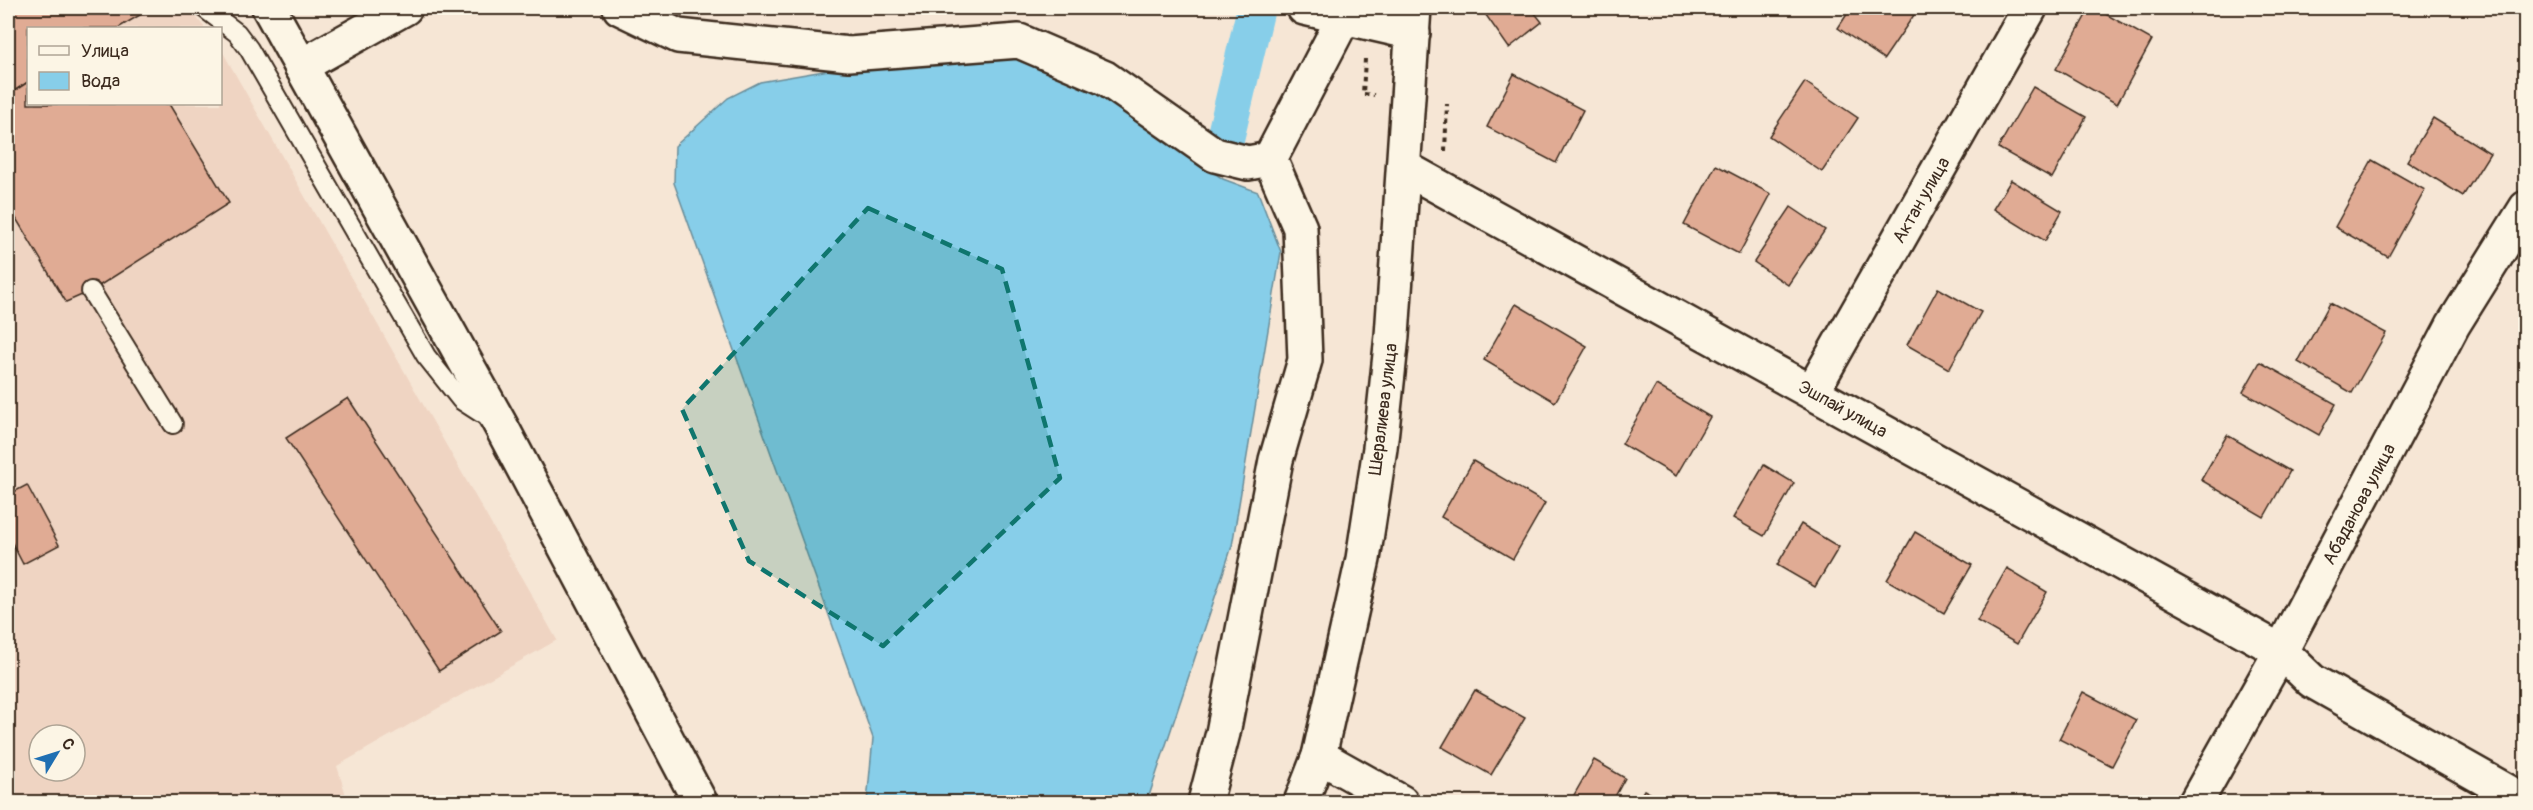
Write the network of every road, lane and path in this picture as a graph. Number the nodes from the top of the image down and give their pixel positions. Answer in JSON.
{"nodes":[{"id":1,"x":204,"y":8,"type":"edge"},
{"id":2,"x":269,"y":8,"type":"edge"},
{"id":3,"x":405,"y":8,"type":"edge"},
{"id":4,"x":620,"y":8,"type":"edge"},
{"id":5,"x":1304,"y":8,"type":"edge"},
{"id":6,"x":2030,"y":8,"type":"edge"},
{"id":7,"x":1344,"y":17,"type":"junction"},
{"id":8,"x":1414,"y":20,"type":"edge"},
{"id":9,"x":1366,"y":51,"type":"dead end"},
{"id":10,"x":301,"y":66,"type":"junction"},
{"id":11,"x":1381,"y":96,"type":"dead end"},
{"id":12,"x":1447,"y":104,"type":"dead end"},
{"id":13,"x":1444,"y":151,"type":"dead end"},
{"id":14,"x":1270,"y":159,"type":"junction"},
{"id":15,"x":1405,"y":168,"type":"junction"},
{"id":16,"x":2526,"y":208,"type":"edge"},
{"id":17,"x":91,"y":291,"type":"dead end"},
{"id":18,"x":1812,"y":392,"type":"junction"},
{"id":19,"x":173,"y":424,"type":"dead end"},
{"id":20,"x":501,"y":426,"type":"junction"},
{"id":21,"x":2282,"y":651,"type":"junction"},
{"id":22,"x":1319,"y":756,"type":"junction"},
{"id":23,"x":700,"y":802,"type":"edge"},
{"id":24,"x":1205,"y":802,"type":"edge"},
{"id":25,"x":1301,"y":802,"type":"edge"},
{"id":26,"x":1401,"y":802,"type":"edge"},
{"id":27,"x":2196,"y":802,"type":"edge"},
{"id":28,"x":2526,"y":802,"type":"edge"}],
"edges":[{"from":1,"to":20,"type":"lane"},
{"from":2,"to":10,"type":"street"},
{"from":3,"to":10,"type":"street"},
{"from":4,"to":14,"type":"street"},
{"from":5,"to":7,"type":"street"},
{"from":6,"to":18,"type":"street","name":"Актан улица"},
{"from":7,"to":8,"type":"street"},
{"from":7,"to":14,"type":"street"},
{"from":8,"to":15,"type":"street","name":"Шералиева улица"},
{"from":9,"to":11,"type":"path"},
{"from":10,"to":20,"type":"street"},
{"from":12,"to":13,"type":"path"},
{"from":14,"to":24,"type":"street"},
{"from":15,"to":18,"type":"street","name":"Эшпай улица"},
{"from":15,"to":22,"type":"street","name":"Шералиева улица"},
{"from":16,"to":21,"type":"street","name":"Абаданова улица"},
{"from":17,"to":19,"type":"lane"},
{"from":18,"to":21,"type":"street","name":"Эшпай улица"},
{"from":20,"to":23,"type":"street"},
{"from":21,"to":27,"type":"street","name":"Абаданова улица"},
{"from":21,"to":28,"type":"street","name":"Эшпай улица"},
{"from":22,"to":25,"type":"street","name":"Шералиева улица"},
{"from":22,"to":26,"type":"street"}]}
